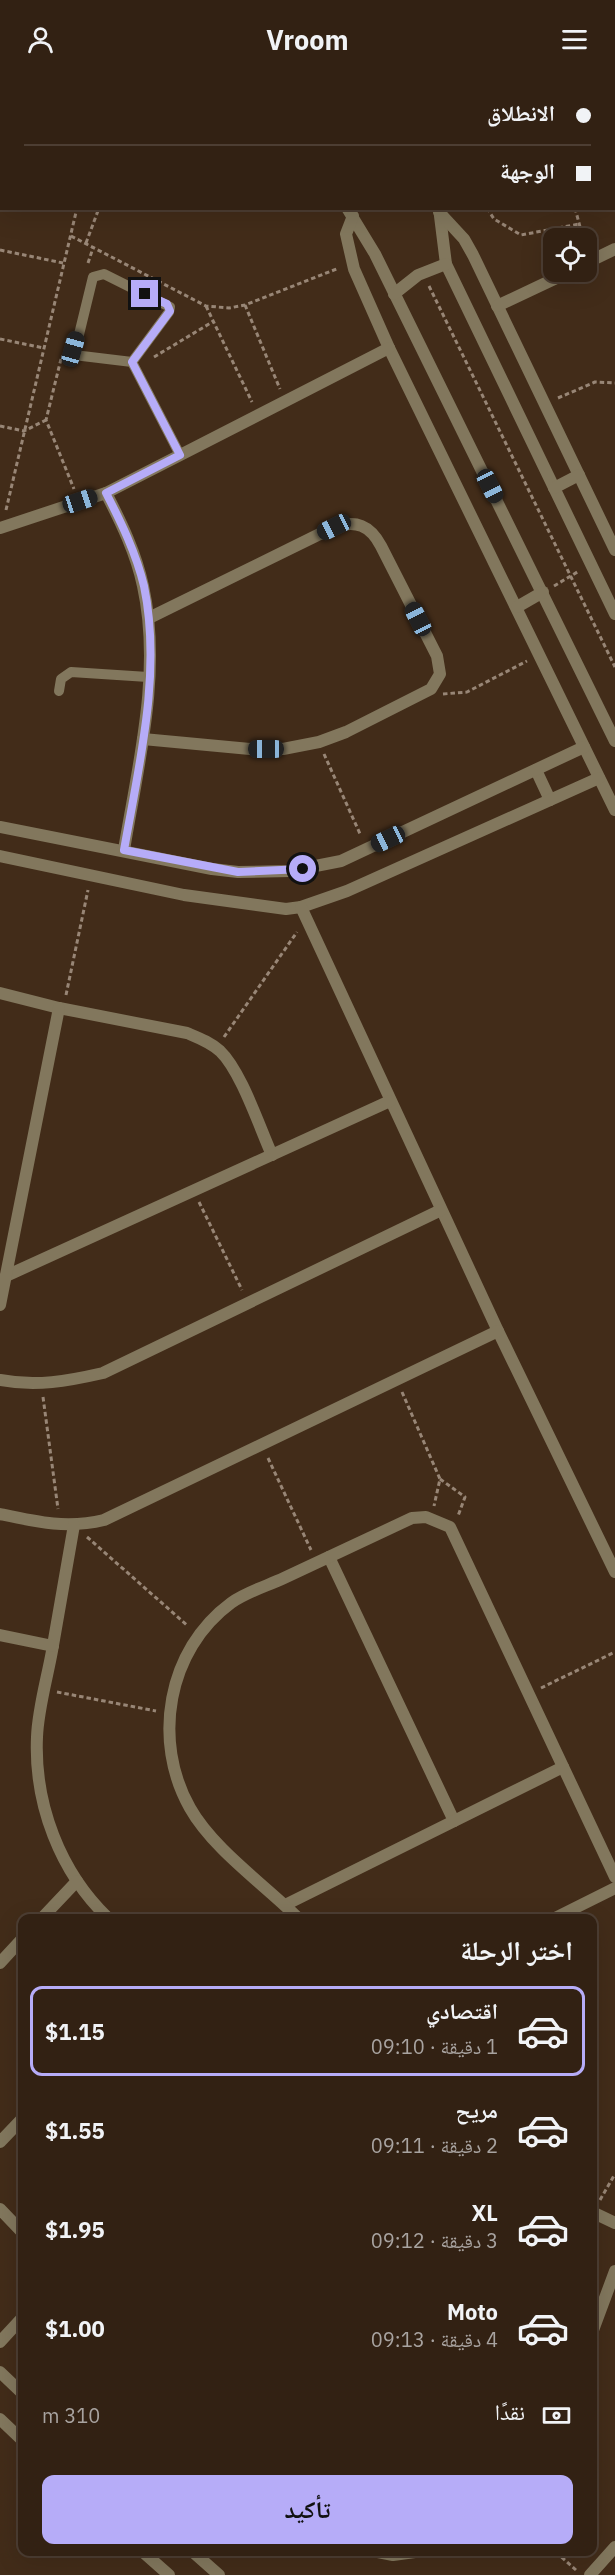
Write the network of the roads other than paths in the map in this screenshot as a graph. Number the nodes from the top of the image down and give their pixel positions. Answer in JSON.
{"nodes":[{"id":1,"x":439,"y":210,"type":"edge"},
{"id":2,"x":350,"y":212,"type":"edge"},
{"id":3,"x":615,"y":249,"type":"edge"},
{"id":4,"x":597,"y":258,"type":"edge"},
{"id":5,"x":446,"y":264,"type":"junction"},
{"id":6,"x":548,"y":282,"type":"edge"},
{"id":7,"x":394,"y":294,"type":"junction"},
{"id":8,"x":497,"y":306,"type":"junction"},
{"id":9,"x":389,"y":348,"type":"junction"},
{"id":10,"x":134,"y":365,"type":"junction"},
{"id":11,"x":180,"y":455,"type":"junction"},
{"id":12,"x":579,"y":475,"type":"junction"},
{"id":13,"x":554,"y":488,"type":"junction"},
{"id":14,"x":106,"y":493,"type":"junction"},
{"id":15,"x":1,"y":528,"type":"edge"},
{"id":16,"x":612,"y":535,"type":"edge"},
{"id":17,"x":615,"y":550,"type":"edge"},
{"id":18,"x":548,"y":589,"type":"junction"},
{"id":19,"x":517,"y":607,"type":"junction"},
{"id":20,"x":615,"y":614,"type":"edge"},
{"id":21,"x":149,"y":618,"type":"junction"},
{"id":22,"x":148,"y":678,"type":"junction"},
{"id":23,"x":59,"y":691,"type":"dead end"},
{"id":24,"x":143,"y":739,"type":"junction"},
{"id":25,"x":615,"y":741,"type":"edge"},
{"id":26,"x":584,"y":747,"type":"junction"},
{"id":27,"x":536,"y":770,"type":"junction"},
{"id":28,"x":599,"y":778,"type":"junction"},
{"id":29,"x":550,"y":800,"type":"junction"},
{"id":30,"x":615,"y":810,"type":"edge"},
{"id":31,"x":0,"y":827,"type":"edge"},
{"id":32,"x":124,"y":850,"type":"junction"},
{"id":33,"x":0,"y":856,"type":"edge"},
{"id":34,"x":302,"y":907,"type":"junction"},
{"id":35,"x":0,"y":993,"type":"edge"},
{"id":36,"x":61,"y":1008,"type":"junction"},
{"id":37,"x":390,"y":1101,"type":"junction"},
{"id":38,"x":272,"y":1155,"type":"junction"},
{"id":39,"x":441,"y":1209,"type":"junction"},
{"id":40,"x":6,"y":1276,"type":"junction"},
{"id":41,"x":0,"y":1305,"type":"edge"},
{"id":42,"x":498,"y":1330,"type":"junction"},
{"id":43,"x":0,"y":1380,"type":"edge"},
{"id":44,"x":0,"y":1514,"type":"edge"},
{"id":45,"x":74,"y":1525,"type":"junction"},
{"id":46,"x":329,"y":1557,"type":"junction"},
{"id":47,"x":615,"y":1572,"type":"edge"},
{"id":48,"x":0,"y":1635,"type":"edge"},
{"id":49,"x":53,"y":1646,"type":"junction"},
{"id":50,"x":563,"y":1767,"type":"junction"},
{"id":51,"x":454,"y":1821,"type":"junction"},
{"id":52,"x":615,"y":1877,"type":"edge"},
{"id":53,"x":77,"y":1881,"type":"junction"},
{"id":54,"x":615,"y":1888,"type":"edge"},
{"id":55,"x":285,"y":1905,"type":"junction"},
{"id":56,"x":46,"y":1914,"type":"edge"},
{"id":57,"x":104,"y":1914,"type":"edge"},
{"id":58,"x":294,"y":1914,"type":"edge"},
{"id":59,"x":563,"y":1914,"type":"edge"},
{"id":60,"x":18,"y":1943,"type":"edge"},
{"id":61,"x":0,"y":1963,"type":"edge"},
{"id":62,"x":18,"y":2123,"type":"edge"},
{"id":63,"x":0,"y":2142,"type":"edge"},
{"id":64,"x":0,"y":2210,"type":"edge"},
{"id":65,"x":597,"y":2214,"type":"edge"},
{"id":66,"x":615,"y":2223,"type":"edge"},
{"id":67,"x":18,"y":2228,"type":"edge"},
{"id":68,"x":615,"y":2271,"type":"edge"},
{"id":69,"x":597,"y":2320,"type":"edge"},
{"id":70,"x":18,"y":2322,"type":"edge"},
{"id":71,"x":0,"y":2342,"type":"edge"},
{"id":72,"x":0,"y":2372,"type":"edge"},
{"id":73,"x":18,"y":2389,"type":"edge"},
{"id":74,"x":0,"y":2419,"type":"edge"},
{"id":75,"x":18,"y":2436,"type":"edge"},
{"id":76,"x":615,"y":2547,"type":"edge"},
{"id":77,"x":148,"y":2556,"type":"edge"},
{"id":78,"x":198,"y":2556,"type":"edge"},
{"id":79,"x":591,"y":2574,"type":"edge"},
{"id":80,"x":169,"y":2575,"type":"edge"},
{"id":81,"x":219,"y":2575,"type":"edge"}],
"edges":[{"from":1,"to":5,"type":"street"},
{"from":1,"to":8,"type":"street"},
{"from":2,"to":7,"type":"street"},
{"from":2,"to":9,"type":"street"},
{"from":3,"to":4,"type":"street"},
{"from":5,"to":7,"type":"street"},
{"from":5,"to":13,"type":"street"},
{"from":6,"to":8,"type":"street"},
{"from":7,"to":18,"type":"street"},
{"from":8,"to":12,"type":"street"},
{"from":9,"to":11,"type":"street"},
{"from":9,"to":19,"type":"street"},
{"from":10,"to":10,"type":"lane"},
{"from":10,"to":11,"type":"lane"},
{"from":11,"to":14,"type":"street"},
{"from":12,"to":13,"type":"street"},
{"from":12,"to":16,"type":"street"},
{"from":13,"to":20,"type":"street"},
{"from":14,"to":15,"type":"street"},
{"from":14,"to":21,"type":"street"},
{"from":16,"to":17,"type":"street"},
{"from":18,"to":19,"type":"street"},
{"from":18,"to":25,"type":"street"},
{"from":19,"to":26,"type":"street"},
{"from":21,"to":22,"type":"street"},
{"from":21,"to":24,"type":"street"},
{"from":22,"to":23,"type":"lane"},
{"from":22,"to":24,"type":"street"},
{"from":24,"to":32,"type":"street"},
{"from":26,"to":27,"type":"street"},
{"from":26,"to":28,"type":"street"},
{"from":27,"to":29,"type":"street"},
{"from":27,"to":32,"type":"street"},
{"from":28,"to":29,"type":"street"},
{"from":28,"to":30,"type":"street"},
{"from":29,"to":34,"type":"street"},
{"from":31,"to":32,"type":"street"},
{"from":33,"to":34,"type":"street"},
{"from":34,"to":37,"type":"street"},
{"from":35,"to":36,"type":"street"},
{"from":36,"to":38,"type":"street"},
{"from":36,"to":40,"type":"street"},
{"from":37,"to":38,"type":"street"},
{"from":37,"to":39,"type":"street"},
{"from":38,"to":40,"type":"street"},
{"from":39,"to":42,"type":"street"},
{"from":39,"to":43,"type":"street"},
{"from":40,"to":41,"type":"street"},
{"from":42,"to":45,"type":"street"},
{"from":42,"to":47,"type":"street"},
{"from":44,"to":45,"type":"street"},
{"from":45,"to":49,"type":"street"},
{"from":46,"to":50,"type":"street"},
{"from":46,"to":51,"type":"street"},
{"from":46,"to":55,"type":"street"},
{"from":48,"to":49,"type":"street"},
{"from":49,"to":53,"type":"street"},
{"from":50,"to":51,"type":"street"},
{"from":50,"to":52,"type":"street"},
{"from":51,"to":55,"type":"street"},
{"from":53,"to":56,"type":"street"},
{"from":53,"to":57,"type":"street"},
{"from":54,"to":59,"type":"street"},
{"from":55,"to":58,"type":"street"},
{"from":60,"to":61,"type":"street"},
{"from":62,"to":63,"type":"street"},
{"from":64,"to":67,"type":"street"},
{"from":65,"to":66,"type":"street"},
{"from":68,"to":69,"type":"street"},
{"from":70,"to":71,"type":"street"},
{"from":72,"to":73,"type":"street"},
{"from":74,"to":75,"type":"street"},
{"from":76,"to":79,"type":"street"},
{"from":77,"to":80,"type":"street"},
{"from":78,"to":81,"type":"street"}]}
